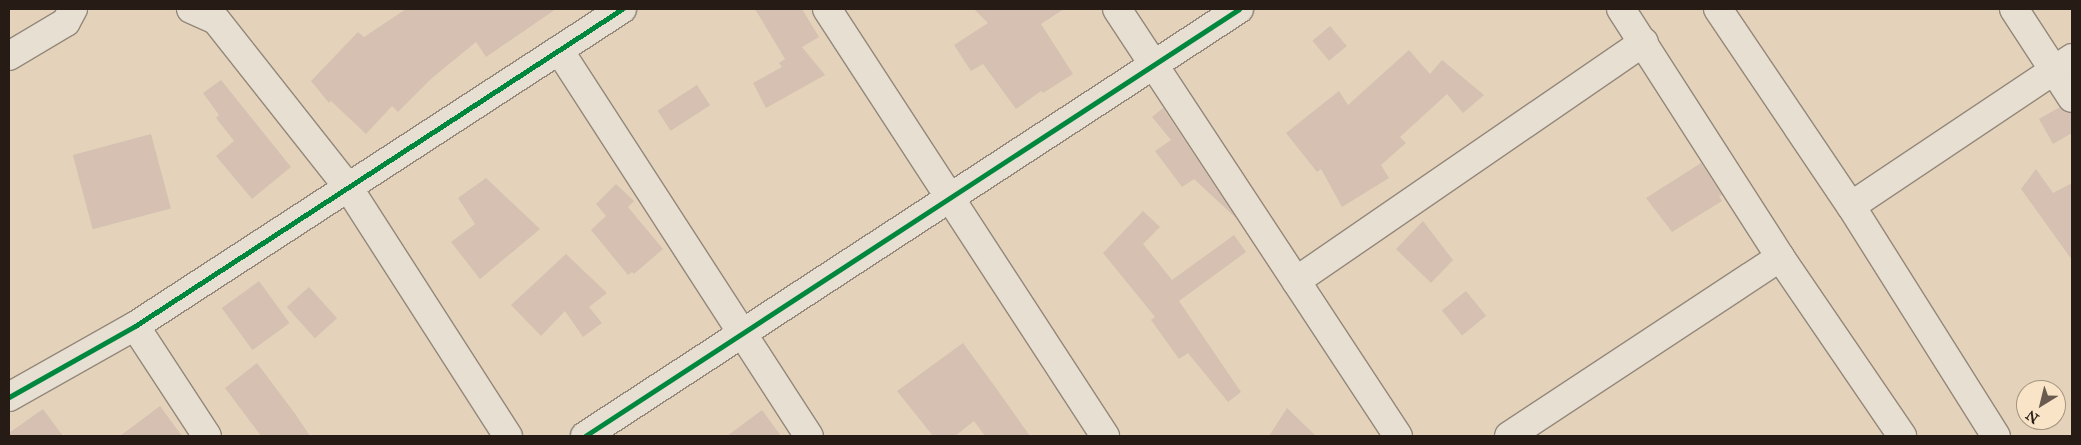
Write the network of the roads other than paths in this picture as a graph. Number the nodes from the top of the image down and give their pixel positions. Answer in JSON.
{"nodes":[{"id":1,"x":73,"y":9,"type":"edge"},
{"id":2,"x":191,"y":9,"type":"edge"},
{"id":3,"x":622,"y":9,"type":"edge"},
{"id":4,"x":827,"y":9,"type":"edge"},
{"id":5,"x":1117,"y":9,"type":"edge"},
{"id":6,"x":1240,"y":9,"type":"edge"},
{"id":7,"x":1620,"y":9,"type":"edge"},
{"id":8,"x":1718,"y":9,"type":"edge"},
{"id":9,"x":2014,"y":9,"type":"edge"},
{"id":10,"x":225,"y":14,"type":"edge"},
{"id":11,"x":1644,"y":42,"type":"junction"},
{"id":12,"x":559,"y":50,"type":"junction"},
{"id":13,"x":9,"y":56,"type":"edge"},
{"id":14,"x":2063,"y":64,"type":"edge"},
{"id":15,"x":1154,"y":65,"type":"junction"},
{"id":16,"x":2072,"y":98,"type":"edge"},
{"id":17,"x":348,"y":187,"type":"junction"},
{"id":18,"x":950,"y":198,"type":"junction"},
{"id":19,"x":1851,"y":206,"type":"junction"},
{"id":20,"x":1780,"y":257,"type":"junction"},
{"id":21,"x":1296,"y":281,"type":"junction"},
{"id":22,"x":135,"y":326,"type":"junction"},
{"id":23,"x":742,"y":334,"type":"junction"},
{"id":24,"x":9,"y":397,"type":"edge"},
{"id":25,"x":207,"y":436,"type":"edge"},
{"id":26,"x":508,"y":436,"type":"edge"},
{"id":27,"x":585,"y":436,"type":"edge"},
{"id":28,"x":809,"y":436,"type":"edge"},
{"id":29,"x":1105,"y":436,"type":"edge"},
{"id":30,"x":1398,"y":436,"type":"edge"},
{"id":31,"x":1509,"y":436,"type":"edge"},
{"id":32,"x":1902,"y":436,"type":"edge"},
{"id":33,"x":1996,"y":436,"type":"edge"}],
"edges":[{"from":1,"to":13,"type":"street"},
{"from":2,"to":10,"type":"street"},
{"from":3,"to":12,"type":"street"},
{"from":4,"to":18,"type":"street"},
{"from":5,"to":15,"type":"street"},
{"from":6,"to":15,"type":"street"},
{"from":7,"to":11,"type":"street"},
{"from":8,"to":19,"type":"street"},
{"from":9,"to":14,"type":"street"},
{"from":10,"to":17,"type":"street"},
{"from":11,"to":20,"type":"street"},
{"from":11,"to":21,"type":"street"},
{"from":12,"to":17,"type":"street"},
{"from":12,"to":23,"type":"street"},
{"from":14,"to":16,"type":"street"},
{"from":14,"to":19,"type":"street"},
{"from":15,"to":18,"type":"street"},
{"from":15,"to":21,"type":"street"},
{"from":17,"to":22,"type":"street"},
{"from":17,"to":26,"type":"street"},
{"from":18,"to":23,"type":"street"},
{"from":18,"to":29,"type":"street"},
{"from":19,"to":33,"type":"street"},
{"from":20,"to":31,"type":"street"},
{"from":20,"to":32,"type":"street"},
{"from":21,"to":30,"type":"street"},
{"from":22,"to":24,"type":"street"},
{"from":22,"to":25,"type":"street"},
{"from":23,"to":27,"type":"street"},
{"from":23,"to":28,"type":"street"}]}
